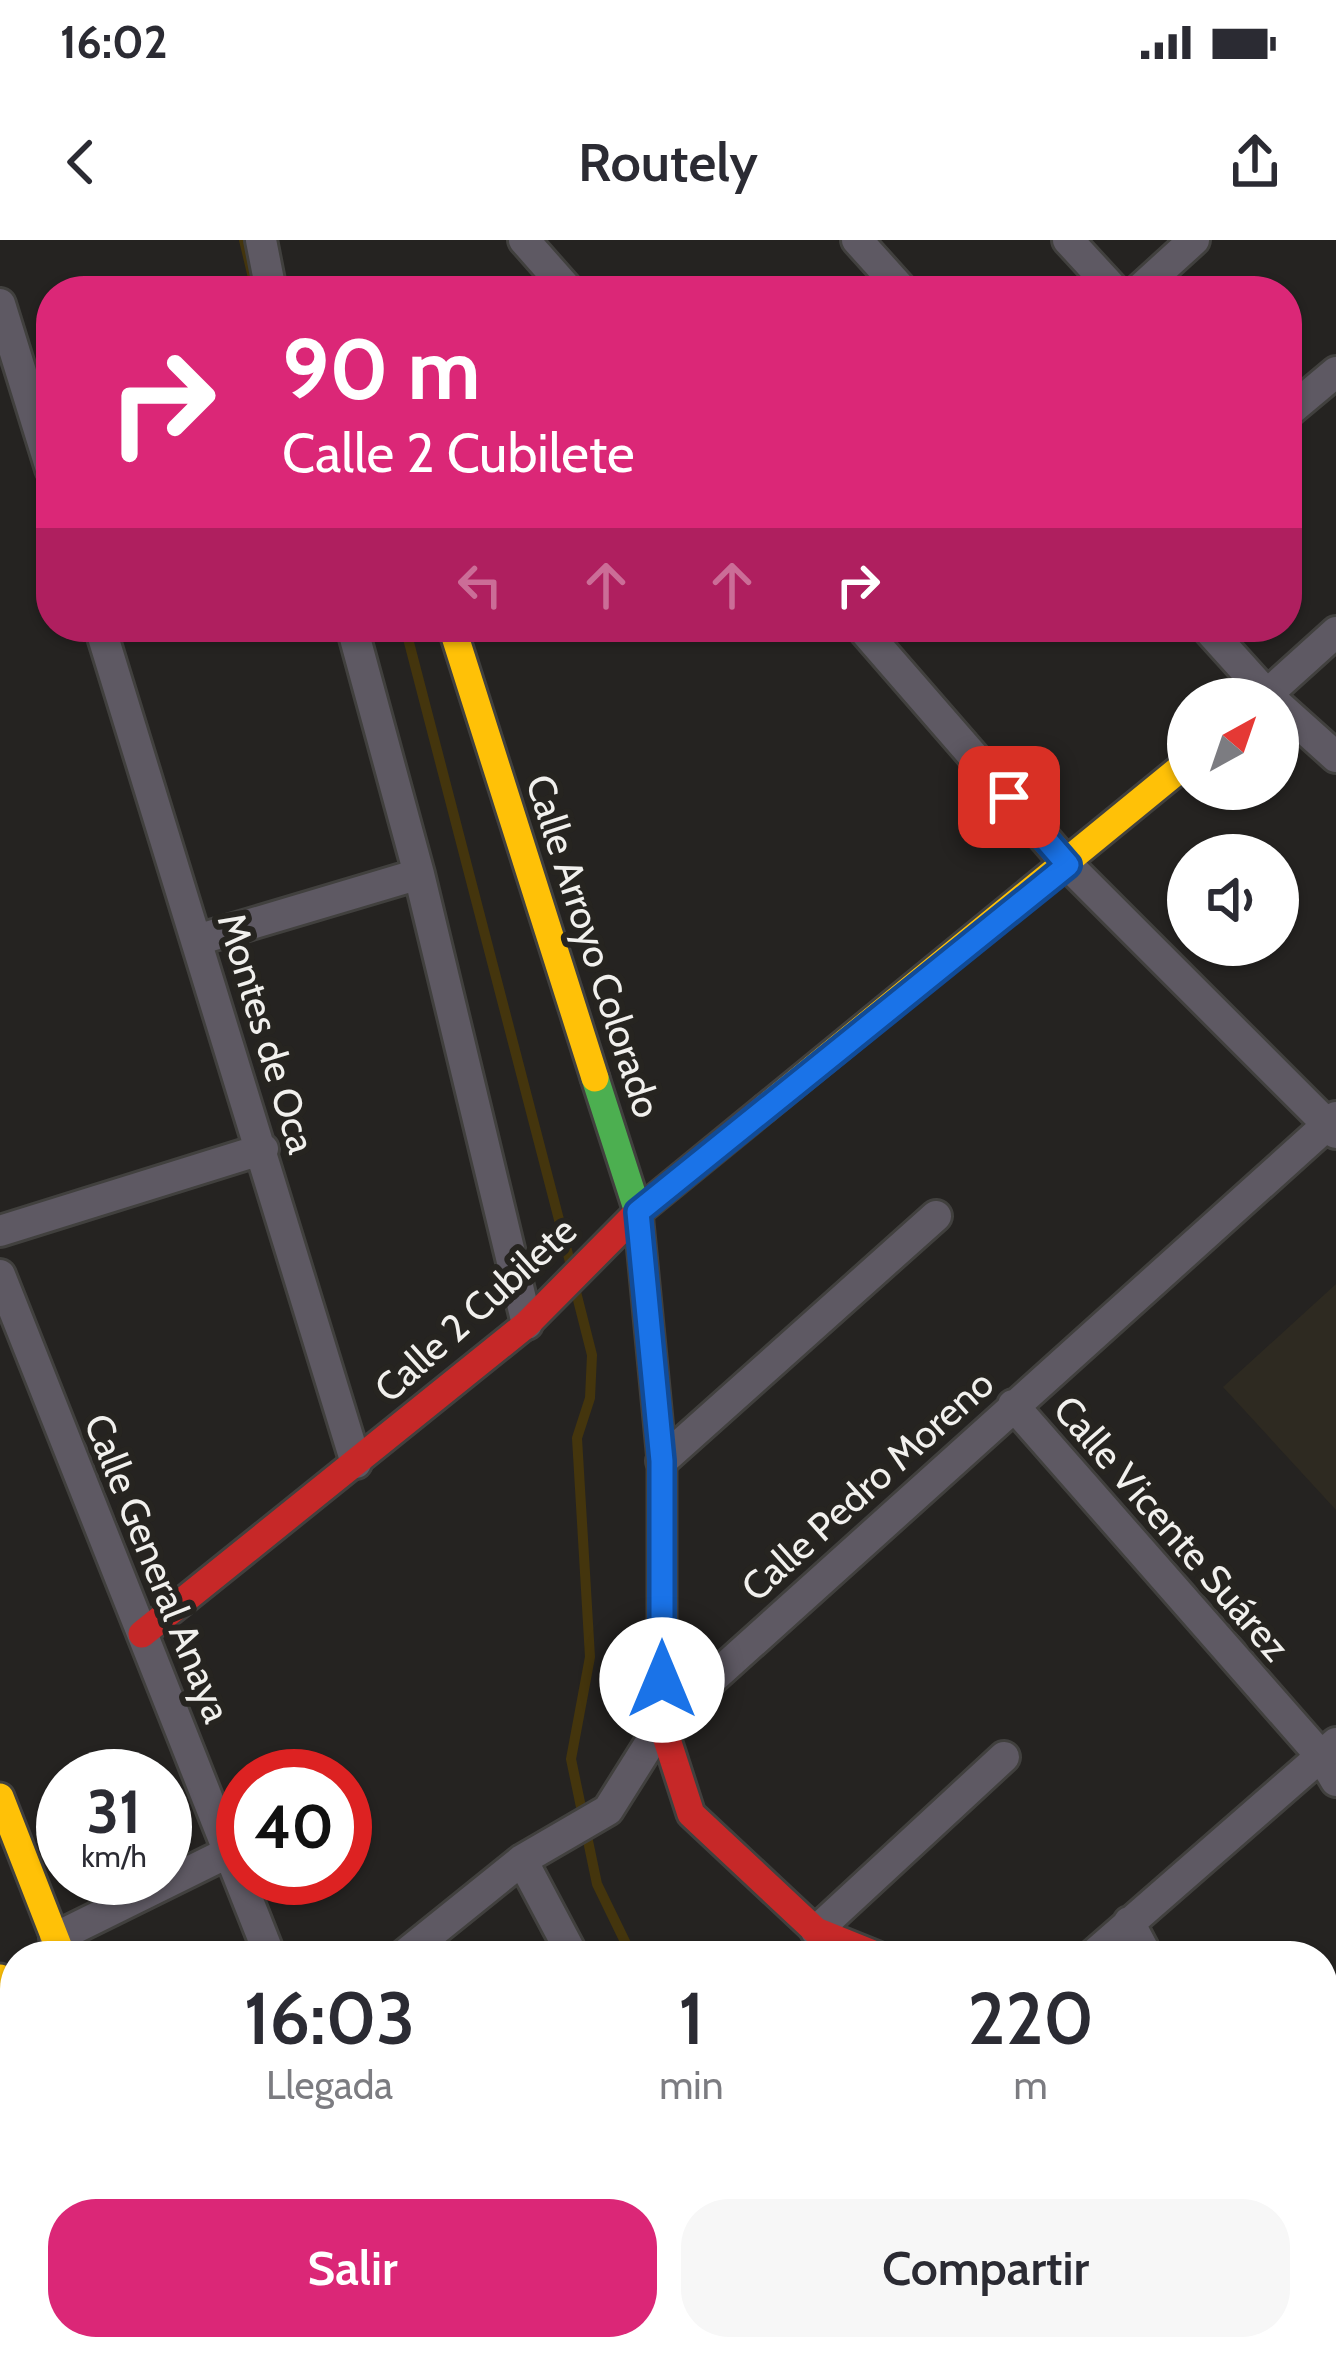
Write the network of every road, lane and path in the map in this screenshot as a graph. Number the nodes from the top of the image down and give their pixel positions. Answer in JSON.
{"nodes":[{"id":1,"x":261,"y":240,"type":"edge"},
{"id":2,"x":524,"y":240,"type":"edge"},
{"id":3,"x":857,"y":240,"type":"edge"},
{"id":4,"x":1068,"y":240,"type":"edge"},
{"id":5,"x":1194,"y":240,"type":"edge"},
{"id":6,"x":269,"y":276,"type":"edge"},
{"id":7,"x":555,"y":276,"type":"edge"},
{"id":8,"x":889,"y":276,"type":"edge"},
{"id":9,"x":1101,"y":276,"type":"edge"},
{"id":10,"x":1154,"y":276,"type":"edge"},
{"id":11,"x":0,"y":304,"type":"edge"},
{"id":12,"x":1336,"y":372,"type":"edge"},
{"id":13,"x":1302,"y":400,"type":"edge"},
{"id":14,"x":36,"y":420,"type":"edge"},
{"id":15,"x":1336,"y":632,"type":"edge"},
{"id":16,"x":105,"y":642,"type":"edge"},
{"id":17,"x":356,"y":642,"type":"edge"},
{"id":18,"x":457,"y":642,"type":"edge"},
{"id":19,"x":874,"y":642,"type":"edge"},
{"id":20,"x":1219,"y":642,"type":"edge"},
{"id":21,"x":1251,"y":678,"type":"edge"},
{"id":22,"x":1290,"y":678,"type":"edge"},
{"id":23,"x":1299,"y":725,"type":"edge"},
{"id":24,"x":1336,"y":757,"type":"edge"},
{"id":25,"x":1167,"y":780,"type":"edge"},
{"id":26,"x":1068,"y":865,"type":"junction"},
{"id":27,"x":419,"y":874,"type":"junction"},
{"id":28,"x":197,"y":940,"type":"junction"},
{"id":29,"x":1333,"y":1125,"type":"edge"},
{"id":30,"x":263,"y":1149,"type":"junction"},
{"id":31,"x":638,"y":1212,"type":"junction"},
{"id":32,"x":936,"y":1216,"type":"dead end"},
{"id":33,"x":0,"y":1231,"type":"edge"},
{"id":34,"x":0,"y":1275,"type":"edge"},
{"id":35,"x":527,"y":1324,"type":"junction"},
{"id":36,"x":1013,"y":1405,"type":"junction"},
{"id":37,"x":662,"y":1461,"type":"junction"},
{"id":38,"x":356,"y":1463,"type":"junction"},
{"id":39,"x":142,"y":1634,"type":"junction"},
{"id":40,"x":662,"y":1724,"type":"junction"},
{"id":41,"x":1004,"y":1756,"type":"dead end"},
{"id":42,"x":1331,"y":1760,"type":"edge"},
{"id":43,"x":0,"y":1797,"type":"edge"},
{"id":44,"x":216,"y":1819,"type":"edge"},
{"id":45,"x":216,"y":1859,"type":"edge"},
{"id":46,"x":522,"y":1860,"type":"junction"},
{"id":47,"x":250,"y":1905,"type":"edge"},
{"id":48,"x":1129,"y":1922,"type":"junction"},
{"id":49,"x":817,"y":1931,"type":"junction"},
{"id":50,"x":57,"y":1941,"type":"edge"},
{"id":51,"x":70,"y":1941,"type":"edge"},
{"id":52,"x":264,"y":1941,"type":"edge"},
{"id":53,"x":422,"y":1941,"type":"edge"},
{"id":54,"x":566,"y":1941,"type":"edge"},
{"id":55,"x":841,"y":1941,"type":"edge"},
{"id":56,"x":1108,"y":1941,"type":"edge"},
{"id":57,"x":1139,"y":1941,"type":"edge"}],
"edges":[{"from":1,"to":6,"type":"street"},
{"from":2,"to":7,"type":"street"},
{"from":3,"to":8,"type":"street"},
{"from":4,"to":9,"type":"street"},
{"from":5,"to":10,"type":"street"},
{"from":11,"to":14,"type":"street"},
{"from":12,"to":13,"type":"street"},
{"from":15,"to":22,"type":"street"},
{"from":16,"to":28,"type":"street","name":"Montes de Oca"},
{"from":17,"to":27,"type":"street"},
{"from":18,"to":31,"type":"street","name":"Calle Arroyo Colorado"},
{"from":19,"to":26,"type":"street"},
{"from":20,"to":21,"type":"street"},
{"from":23,"to":24,"type":"street"},
{"from":25,"to":26,"type":"street","name":"Calle 2 Cubilete"},
{"from":26,"to":29,"type":"street"},
{"from":26,"to":31,"type":"street","name":"Calle 2 Cubilete"},
{"from":27,"to":28,"type":"street"},
{"from":27,"to":35,"type":"street"},
{"from":28,"to":30,"type":"street","name":"Montes de Oca"},
{"from":29,"to":36,"type":"street","name":"Calle Pedro Moreno"},
{"from":30,"to":33,"type":"street"},
{"from":30,"to":38,"type":"street","name":"Montes de Oca"},
{"from":31,"to":35,"type":"street","name":"Calle 2 Cubilete"},
{"from":31,"to":37,"type":"street","name":"Calle Arroyo Colorado"},
{"from":32,"to":37,"type":"street"},
{"from":34,"to":39,"type":"street","name":"Calle General Anaya"},
{"from":35,"to":38,"type":"street","name":"Calle 2 Cubilete"},
{"from":36,"to":40,"type":"street","name":"Calle Pedro Moreno"},
{"from":36,"to":42,"type":"street","name":"Calle Vicente Suárez"},
{"from":37,"to":40,"type":"street","name":"Calle Arroyo Colorado"},
{"from":38,"to":39,"type":"street","name":"Calle 2 Cubilete"},
{"from":39,"to":44,"type":"street","name":"Calle General Anaya"},
{"from":40,"to":46,"type":"street","name":"Calle Pedro Moreno"},
{"from":40,"to":49,"type":"street","name":"Calle Arroyo Colorado"},
{"from":41,"to":49,"type":"street"},
{"from":42,"to":48,"type":"street"},
{"from":43,"to":50,"type":"street"},
{"from":45,"to":51,"type":"street"},
{"from":46,"to":53,"type":"street","name":"Calle Pedro Moreno"},
{"from":46,"to":54,"type":"street"},
{"from":47,"to":52,"type":"street","name":"Calle General Anaya"},
{"from":48,"to":56,"type":"street"},
{"from":48,"to":57,"type":"street"},
{"from":49,"to":55,"type":"street"}]}
